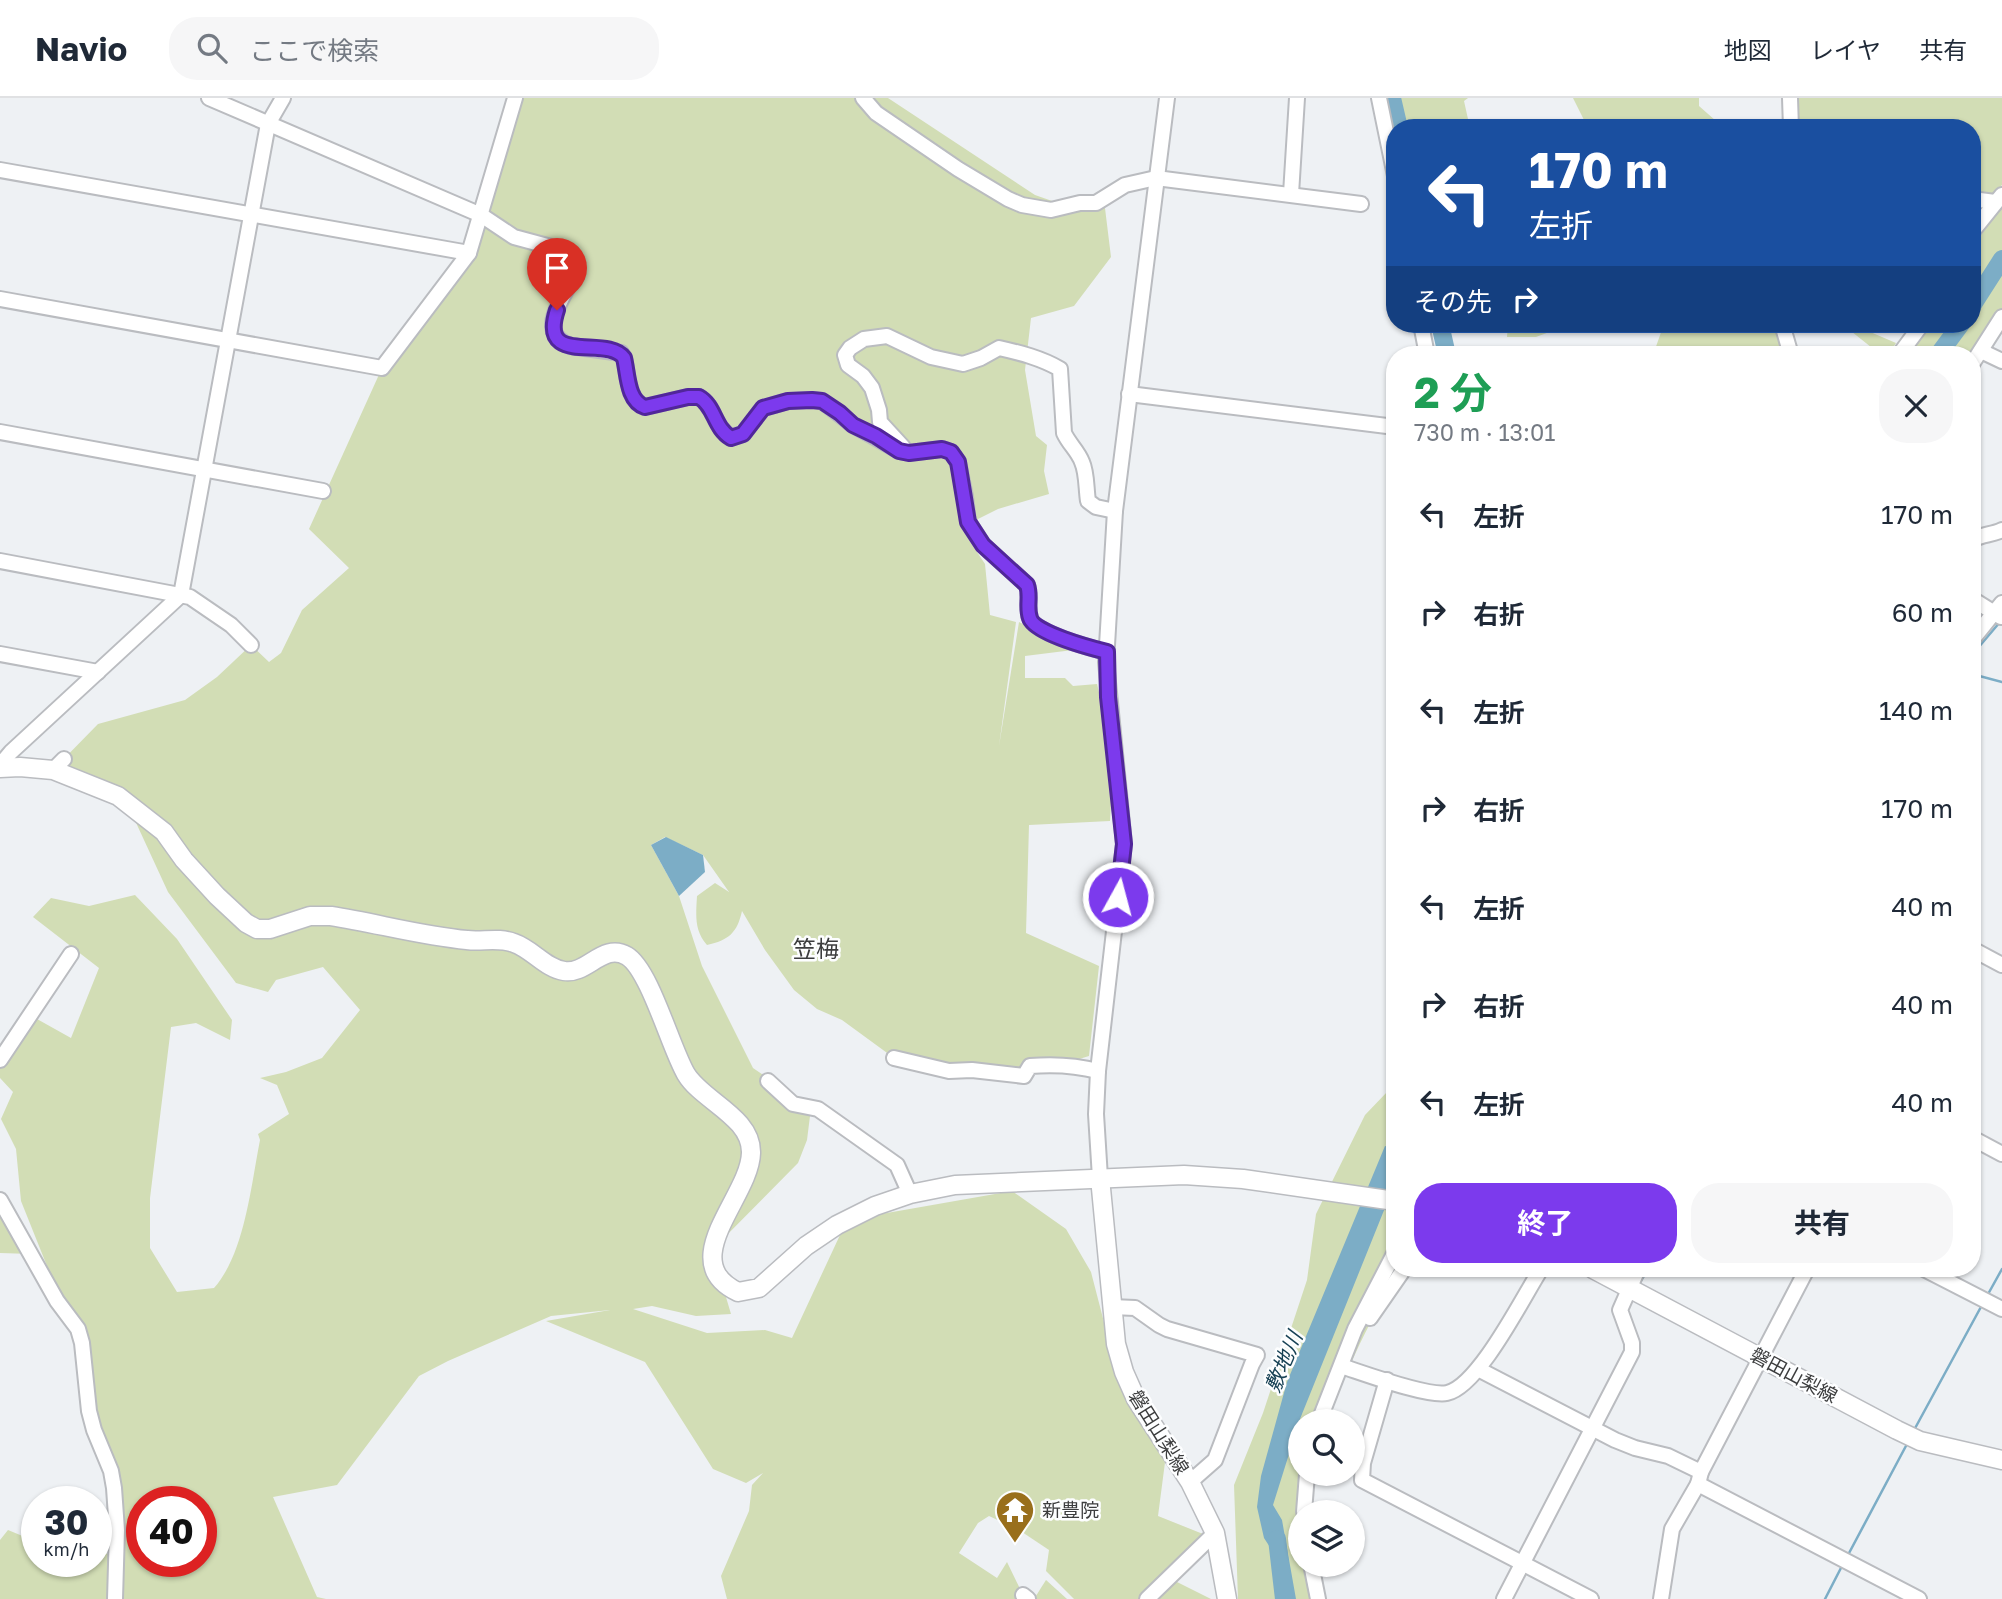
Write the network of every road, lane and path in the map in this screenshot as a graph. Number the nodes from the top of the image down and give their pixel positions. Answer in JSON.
{"nodes":[{"id":1,"x":209,"y":98,"type":"edge"},
{"id":2,"x":283,"y":98,"type":"edge"},
{"id":3,"x":515,"y":98,"type":"edge"},
{"id":4,"x":863,"y":98,"type":"edge"},
{"id":5,"x":1167,"y":98,"type":"edge"},
{"id":6,"x":1297,"y":98,"type":"edge"},
{"id":7,"x":1379,"y":98,"type":"edge"},
{"id":8,"x":1790,"y":98,"type":"edge"},
{"id":9,"x":1791,"y":119,"type":"edge"},
{"id":10,"x":268,"y":124,"type":"junction"},
{"id":11,"x":1386,"y":132,"type":"edge"},
{"id":12,"x":0,"y":170,"type":"edge"},
{"id":13,"x":1156,"y":178,"type":"junction"},
{"id":14,"x":1291,"y":194,"type":"junction"},
{"id":15,"x":1999,"y":198,"type":"edge"},
{"id":16,"x":1981,"y":199,"type":"edge"},
{"id":17,"x":1361,"y":204,"type":"dead end"},
{"id":18,"x":252,"y":215,"type":"junction"},
{"id":19,"x":481,"y":215,"type":"junction"},
{"id":20,"x":1981,"y":221,"type":"edge"},
{"id":21,"x":469,"y":253,"type":"junction"},
{"id":22,"x":0,"y":299,"type":"edge"},
{"id":23,"x":2002,"y":317,"type":"edge"},
{"id":24,"x":229,"y":340,"type":"junction"},
{"id":25,"x":1981,"y":351,"type":"edge"},
{"id":26,"x":1981,"y":358,"type":"edge"},
{"id":27,"x":2002,"y":361,"type":"edge"},
{"id":28,"x":1129,"y":394,"type":"junction"},
{"id":29,"x":1386,"y":426,"type":"edge"},
{"id":30,"x":0,"y":432,"type":"edge"},
{"id":31,"x":909,"y":453,"type":"junction"},
{"id":32,"x":205,"y":469,"type":"junction"},
{"id":33,"x":323,"y":491,"type":"dead end"},
{"id":34,"x":1115,"y":511,"type":"junction"},
{"id":35,"x":2000,"y":534,"type":"edge"},
{"id":36,"x":1981,"y":535,"type":"edge"},
{"id":37,"x":0,"y":561,"type":"edge"},
{"id":38,"x":181,"y":595,"type":"junction"},
{"id":39,"x":1981,"y":603,"type":"edge"},
{"id":40,"x":1999,"y":611,"type":"edge"},
{"id":41,"x":1981,"y":630,"type":"edge"},
{"id":42,"x":251,"y":645,"type":"dead end"},
{"id":43,"x":1107,"y":652,"type":"junction"},
{"id":44,"x":0,"y":654,"type":"edge"},
{"id":45,"x":98,"y":671,"type":"junction"},
{"id":46,"x":0,"y":766,"type":"edge"},
{"id":47,"x":71,"y":954,"type":"dead end"},
{"id":48,"x":1981,"y":954,"type":"edge"},
{"id":49,"x":2002,"y":965,"type":"edge"},
{"id":50,"x":894,"y":1058,"type":"dead end"},
{"id":51,"x":0,"y":1060,"type":"edge"},
{"id":52,"x":1098,"y":1071,"type":"junction"},
{"id":53,"x":768,"y":1082,"type":"dead end"},
{"id":54,"x":1981,"y":1143,"type":"edge"},
{"id":55,"x":2002,"y":1154,"type":"edge"},
{"id":56,"x":1100,"y":1178,"type":"junction"},
{"id":57,"x":910,"y":1194,"type":"junction"},
{"id":58,"x":1386,"y":1200,"type":"edge"},
{"id":59,"x":0,"y":1202,"type":"edge"},
{"id":60,"x":1386,"y":1270,"type":"edge"},
{"id":61,"x":1398,"y":1277,"type":"edge"},
{"id":62,"x":1535,"y":1277,"type":"edge"},
{"id":63,"x":1609,"y":1277,"type":"edge"},
{"id":64,"x":1634,"y":1277,"type":"edge"},
{"id":65,"x":1803,"y":1277,"type":"edge"},
{"id":66,"x":1940,"y":1277,"type":"edge"},
{"id":67,"x":1629,"y":1287,"type":"junction"},
{"id":68,"x":1112,"y":1307,"type":"junction"},
{"id":69,"x":2002,"y":1309,"type":"edge"},
{"id":70,"x":1351,"y":1341,"type":"junction"},
{"id":71,"x":1759,"y":1356,"type":"junction"},
{"id":72,"x":1341,"y":1366,"type":"junction"},
{"id":73,"x":1478,"y":1369,"type":"junction"},
{"id":74,"x":1387,"y":1380,"type":"junction"},
{"id":75,"x":1325,"y":1409,"type":"edge"},
{"id":76,"x":1592,"y":1428,"type":"junction"},
{"id":77,"x":2002,"y":1460,"type":"edge"},
{"id":78,"x":1699,"y":1478,"type":"junction"},
{"id":79,"x":1191,"y":1482,"type":"junction"},
{"id":80,"x":1215,"y":1533,"type":"junction"},
{"id":81,"x":1523,"y":1563,"type":"junction"},
{"id":82,"x":1314,"y":1577,"type":"edge"},
{"id":83,"x":117,"y":1578,"type":"junction"},
{"id":84,"x":1319,"y":1597,"type":"edge"},
{"id":85,"x":115,"y":1599,"type":"edge"},
{"id":86,"x":126,"y":1599,"type":"edge"},
{"id":87,"x":1147,"y":1599,"type":"edge"},
{"id":88,"x":1227,"y":1599,"type":"edge"},
{"id":89,"x":1504,"y":1599,"type":"edge"},
{"id":90,"x":1591,"y":1599,"type":"edge"},
{"id":91,"x":1661,"y":1599,"type":"edge"},
{"id":92,"x":1919,"y":1599,"type":"edge"}],
"edges":[{"from":1,"to":10,"type":"street"},
{"from":2,"to":10,"type":"street"},
{"from":3,"to":19,"type":"street"},
{"from":4,"to":13,"type":"street"},
{"from":5,"to":13,"type":"street"},
{"from":6,"to":14,"type":"street"},
{"from":7,"to":11,"type":"street"},
{"from":8,"to":9,"type":"street"},
{"from":10,"to":18,"type":"street"},
{"from":10,"to":19,"type":"street"},
{"from":12,"to":18,"type":"street"},
{"from":13,"to":14,"type":"street"},
{"from":13,"to":28,"type":"street"},
{"from":14,"to":17,"type":"street"},
{"from":15,"to":16,"type":"street"},
{"from":15,"to":20,"type":"street"},
{"from":18,"to":21,"type":"street"},
{"from":18,"to":24,"type":"street"},
{"from":19,"to":21,"type":"street"},
{"from":19,"to":31,"type":"street"},
{"from":21,"to":24,"type":"street"},
{"from":22,"to":24,"type":"street"},
{"from":23,"to":25,"type":"street"},
{"from":24,"to":32,"type":"street"},
{"from":26,"to":27,"type":"street"},
{"from":28,"to":29,"type":"street"},
{"from":28,"to":34,"type":"street"},
{"from":30,"to":32,"type":"street"},
{"from":31,"to":34,"type":"street"},
{"from":31,"to":43,"type":"street"},
{"from":32,"to":33,"type":"street"},
{"from":32,"to":38,"type":"street"},
{"from":34,"to":43,"type":"street"},
{"from":35,"to":36,"type":"street"},
{"from":37,"to":38,"type":"street"},
{"from":38,"to":42,"type":"street"},
{"from":38,"to":45,"type":"street"},
{"from":39,"to":40,"type":"street"},
{"from":40,"to":41,"type":"street"},
{"from":43,"to":52,"type":"street"},
{"from":44,"to":45,"type":"street"},
{"from":45,"to":46,"type":"street"},
{"from":46,"to":57,"type":"main road"},
{"from":47,"to":51,"type":"street"},
{"from":48,"to":49,"type":"street"},
{"from":50,"to":52,"type":"street"},
{"from":52,"to":56,"type":"street"},
{"from":53,"to":57,"type":"street"},
{"from":54,"to":55,"type":"street"},
{"from":56,"to":57,"type":"main road"},
{"from":56,"to":58,"type":"main road"},
{"from":56,"to":68,"type":"main road","name":"磐田山梨線"},
{"from":59,"to":83,"type":"street"},
{"from":60,"to":70,"type":"street"},
{"from":61,"to":70,"type":"street"},
{"from":62,"to":73,"type":"street"},
{"from":63,"to":67,"type":"main road","name":"磐田山梨線"},
{"from":64,"to":67,"type":"street"},
{"from":65,"to":71,"type":"street"},
{"from":66,"to":69,"type":"street"},
{"from":67,"to":71,"type":"main road","name":"磐田山梨線"},
{"from":67,"to":76,"type":"street"},
{"from":68,"to":79,"type":"main road","name":"磐田山梨線"},
{"from":68,"to":79,"type":"street"},
{"from":70,"to":72,"type":"street"},
{"from":71,"to":77,"type":"main road","name":"磐田山梨線"},
{"from":71,"to":78,"type":"street"},
{"from":72,"to":74,"type":"street"},
{"from":72,"to":75,"type":"street"},
{"from":73,"to":74,"type":"street"},
{"from":73,"to":76,"type":"street"},
{"from":74,"to":81,"type":"street"},
{"from":76,"to":78,"type":"street"},
{"from":76,"to":81,"type":"street"},
{"from":78,"to":91,"type":"street"},
{"from":78,"to":92,"type":"street"},
{"from":79,"to":80,"type":"main road","name":"磐田山梨線"},
{"from":80,"to":87,"type":"street"},
{"from":80,"to":88,"type":"main road","name":"磐田山梨線"},
{"from":81,"to":89,"type":"street"},
{"from":81,"to":90,"type":"street"},
{"from":82,"to":84,"type":"street"},
{"from":83,"to":85,"type":"street"},
{"from":83,"to":86,"type":"street"}]}
